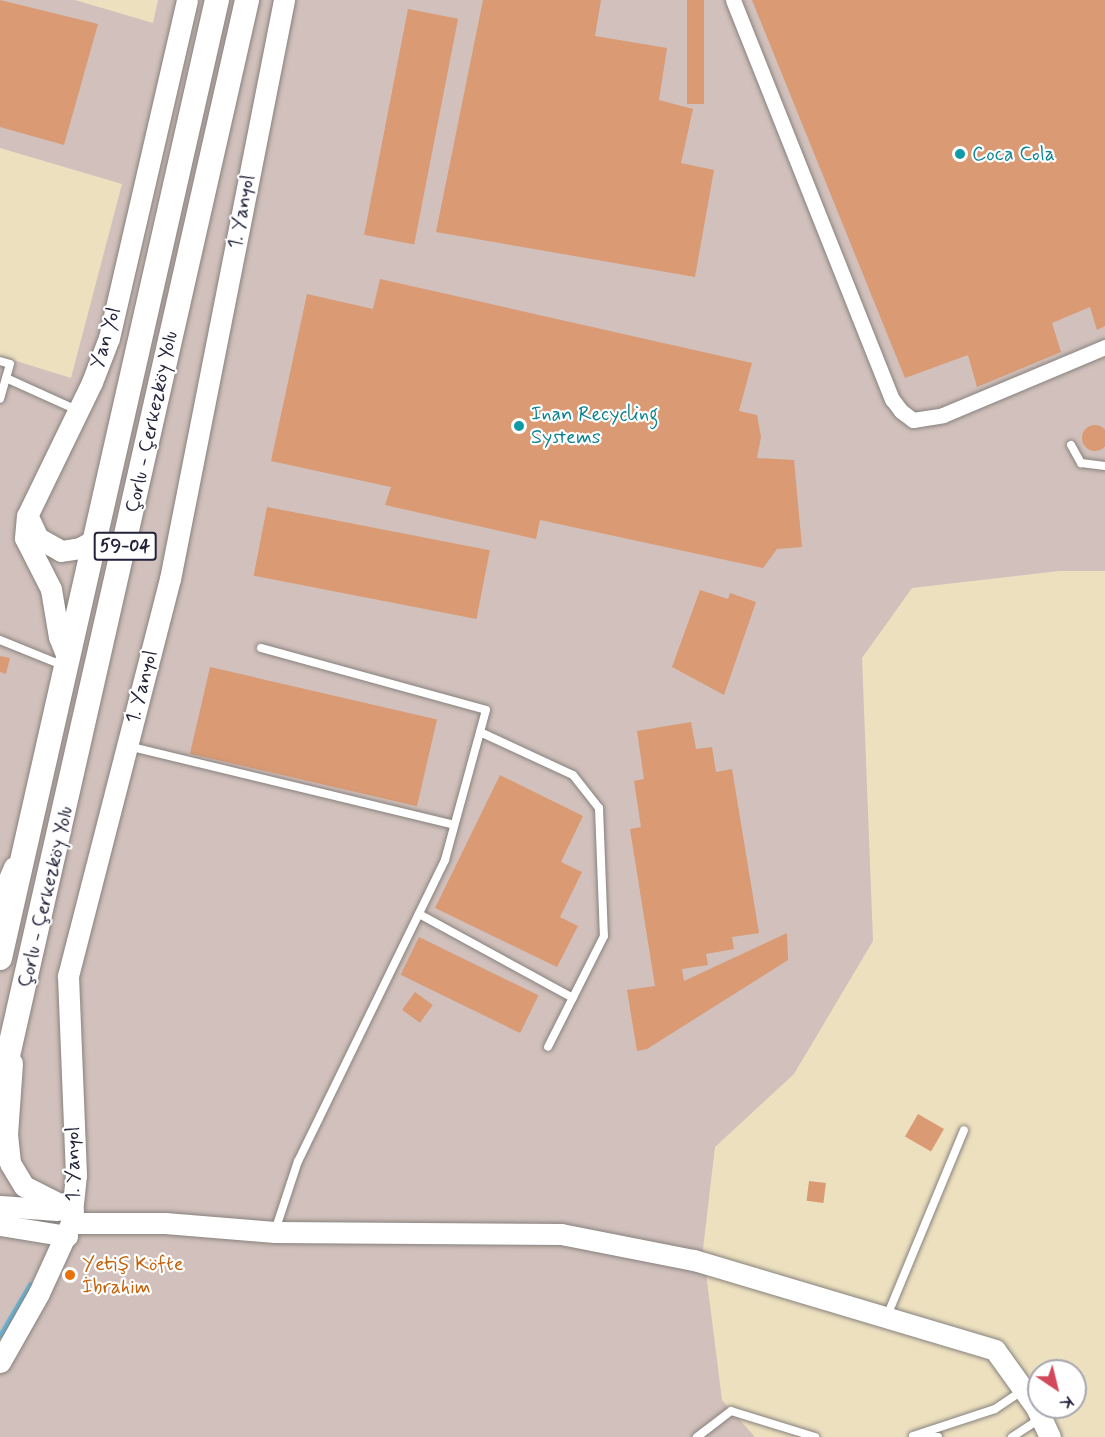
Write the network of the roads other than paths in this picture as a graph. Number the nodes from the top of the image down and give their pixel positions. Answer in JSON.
{"nodes":[{"id":1,"x":187,"y":0,"type":"edge"},
{"id":2,"x":217,"y":0,"type":"edge"},
{"id":3,"x":248,"y":0,"type":"edge"},
{"id":4,"x":284,"y":0,"type":"edge"},
{"id":5,"x":733,"y":0,"type":"edge"},
{"id":6,"x":1105,"y":347,"type":"edge"},
{"id":7,"x":0,"y":361,"type":"edge"},
{"id":8,"x":6,"y":378,"type":"junction"},
{"id":9,"x":0,"y":399,"type":"edge"},
{"id":10,"x":78,"y":411,"type":"junction"},
{"id":11,"x":1071,"y":446,"type":"dead end"},
{"id":12,"x":1105,"y":466,"type":"edge"},
{"id":13,"x":27,"y":516,"type":"junction"},
{"id":14,"x":96,"y":539,"type":"junction"},
{"id":15,"x":0,"y":640,"type":"edge"},
{"id":16,"x":261,"y":648,"type":"dead end"},
{"id":17,"x":67,"y":663,"type":"junction"},
{"id":18,"x":480,"y":732,"type":"junction"},
{"id":19,"x":126,"y":746,"type":"junction"},
{"id":20,"x":454,"y":825,"type":"junction"},
{"id":21,"x":28,"y":834,"type":"junction"},
{"id":22,"x":0,"y":898,"type":"edge"},
{"id":23,"x":418,"y":914,"type":"junction"},
{"id":24,"x":0,"y":958,"type":"edge"},
{"id":25,"x":573,"y":998,"type":"junction"},
{"id":26,"x":11,"y":1042,"type":"junction"},
{"id":27,"x":548,"y":1047,"type":"dead end"},
{"id":28,"x":0,"y":1090,"type":"edge"},
{"id":29,"x":964,"y":1130,"type":"dead end"},
{"id":30,"x":0,"y":1206,"type":"edge"},
{"id":31,"x":70,"y":1223,"type":"junction"},
{"id":32,"x":0,"y":1225,"type":"edge"},
{"id":33,"x":274,"y":1232,"type":"junction"},
{"id":34,"x":0,"y":1242,"type":"edge"},
{"id":35,"x":886,"y":1317,"type":"junction"},
{"id":36,"x":0,"y":1362,"type":"edge"},
{"id":37,"x":1023,"y":1390,"type":"junction"},
{"id":38,"x":1045,"y":1427,"type":"edge"},
{"id":39,"x":913,"y":1436,"type":"edge"},
{"id":40,"x":697,"y":1437,"type":"edge"},
{"id":41,"x":815,"y":1437,"type":"edge"},
{"id":42,"x":907,"y":1437,"type":"edge"},
{"id":43,"x":938,"y":1437,"type":"edge"},
{"id":44,"x":1012,"y":1437,"type":"edge"}],
"edges":[{"from":1,"to":10,"type":"main road","name":"Yan Yol"},
{"from":2,"to":14,"type":"main road","name":"Çorlu - Çerkezköy Yolu","number":"59-04"},
{"from":3,"to":26,"type":"main road","name":"Çorlu - Çerkezköy Yolu","number":"59-04"},
{"from":4,"to":19,"type":"main road","name":"1. Yanyol"},
{"from":5,"to":6,"type":"street"},
{"from":7,"to":8,"type":"lane"},
{"from":8,"to":9,"type":"lane"},
{"from":8,"to":10,"type":"lane"},
{"from":10,"to":13,"type":"main road","name":"Yan Yol"},
{"from":11,"to":12,"type":"lane"},
{"from":13,"to":14,"type":"main road"},
{"from":13,"to":17,"type":"main road","name":"Yan Yol"},
{"from":14,"to":17,"type":"main road","name":"Çorlu - Çerkezköy Yolu","number":"59-04"},
{"from":15,"to":17,"type":"lane"},
{"from":16,"to":18,"type":"lane"},
{"from":17,"to":21,"type":"main road","name":"Çorlu - Çerkezköy Yolu","number":"59-04"},
{"from":18,"to":20,"type":"lane"},
{"from":18,"to":25,"type":"lane"},
{"from":19,"to":20,"type":"lane"},
{"from":19,"to":31,"type":"main road","name":"1. Yanyol"},
{"from":20,"to":23,"type":"lane"},
{"from":21,"to":22,"type":"main road"},
{"from":21,"to":24,"type":"main road","name":"Çorlu - Çerkezköy Yolu","number":"59-04"},
{"from":23,"to":25,"type":"lane"},
{"from":23,"to":33,"type":"lane"},
{"from":25,"to":27,"type":"lane"},
{"from":26,"to":28,"type":"main road","name":"Çorlu - Çerkezköy Yolu","number":"59-04"},
{"from":26,"to":31,"type":"main road"},
{"from":29,"to":35,"type":"lane"},
{"from":30,"to":31,"type":"main road"},
{"from":31,"to":32,"type":"main road"},
{"from":31,"to":33,"type":"main road"},
{"from":31,"to":34,"type":"main road"},
{"from":31,"to":36,"type":"main road","name":"1. Yanyol"},
{"from":33,"to":35,"type":"main road"},
{"from":35,"to":37,"type":"main road"},
{"from":37,"to":38,"type":"main road"},
{"from":37,"to":39,"type":"lane"},
{"from":38,"to":44,"type":"lane"},
{"from":39,"to":42,"type":"lane"},
{"from":39,"to":43,"type":"lane"},
{"from":40,"to":41,"type":"lane"}]}
